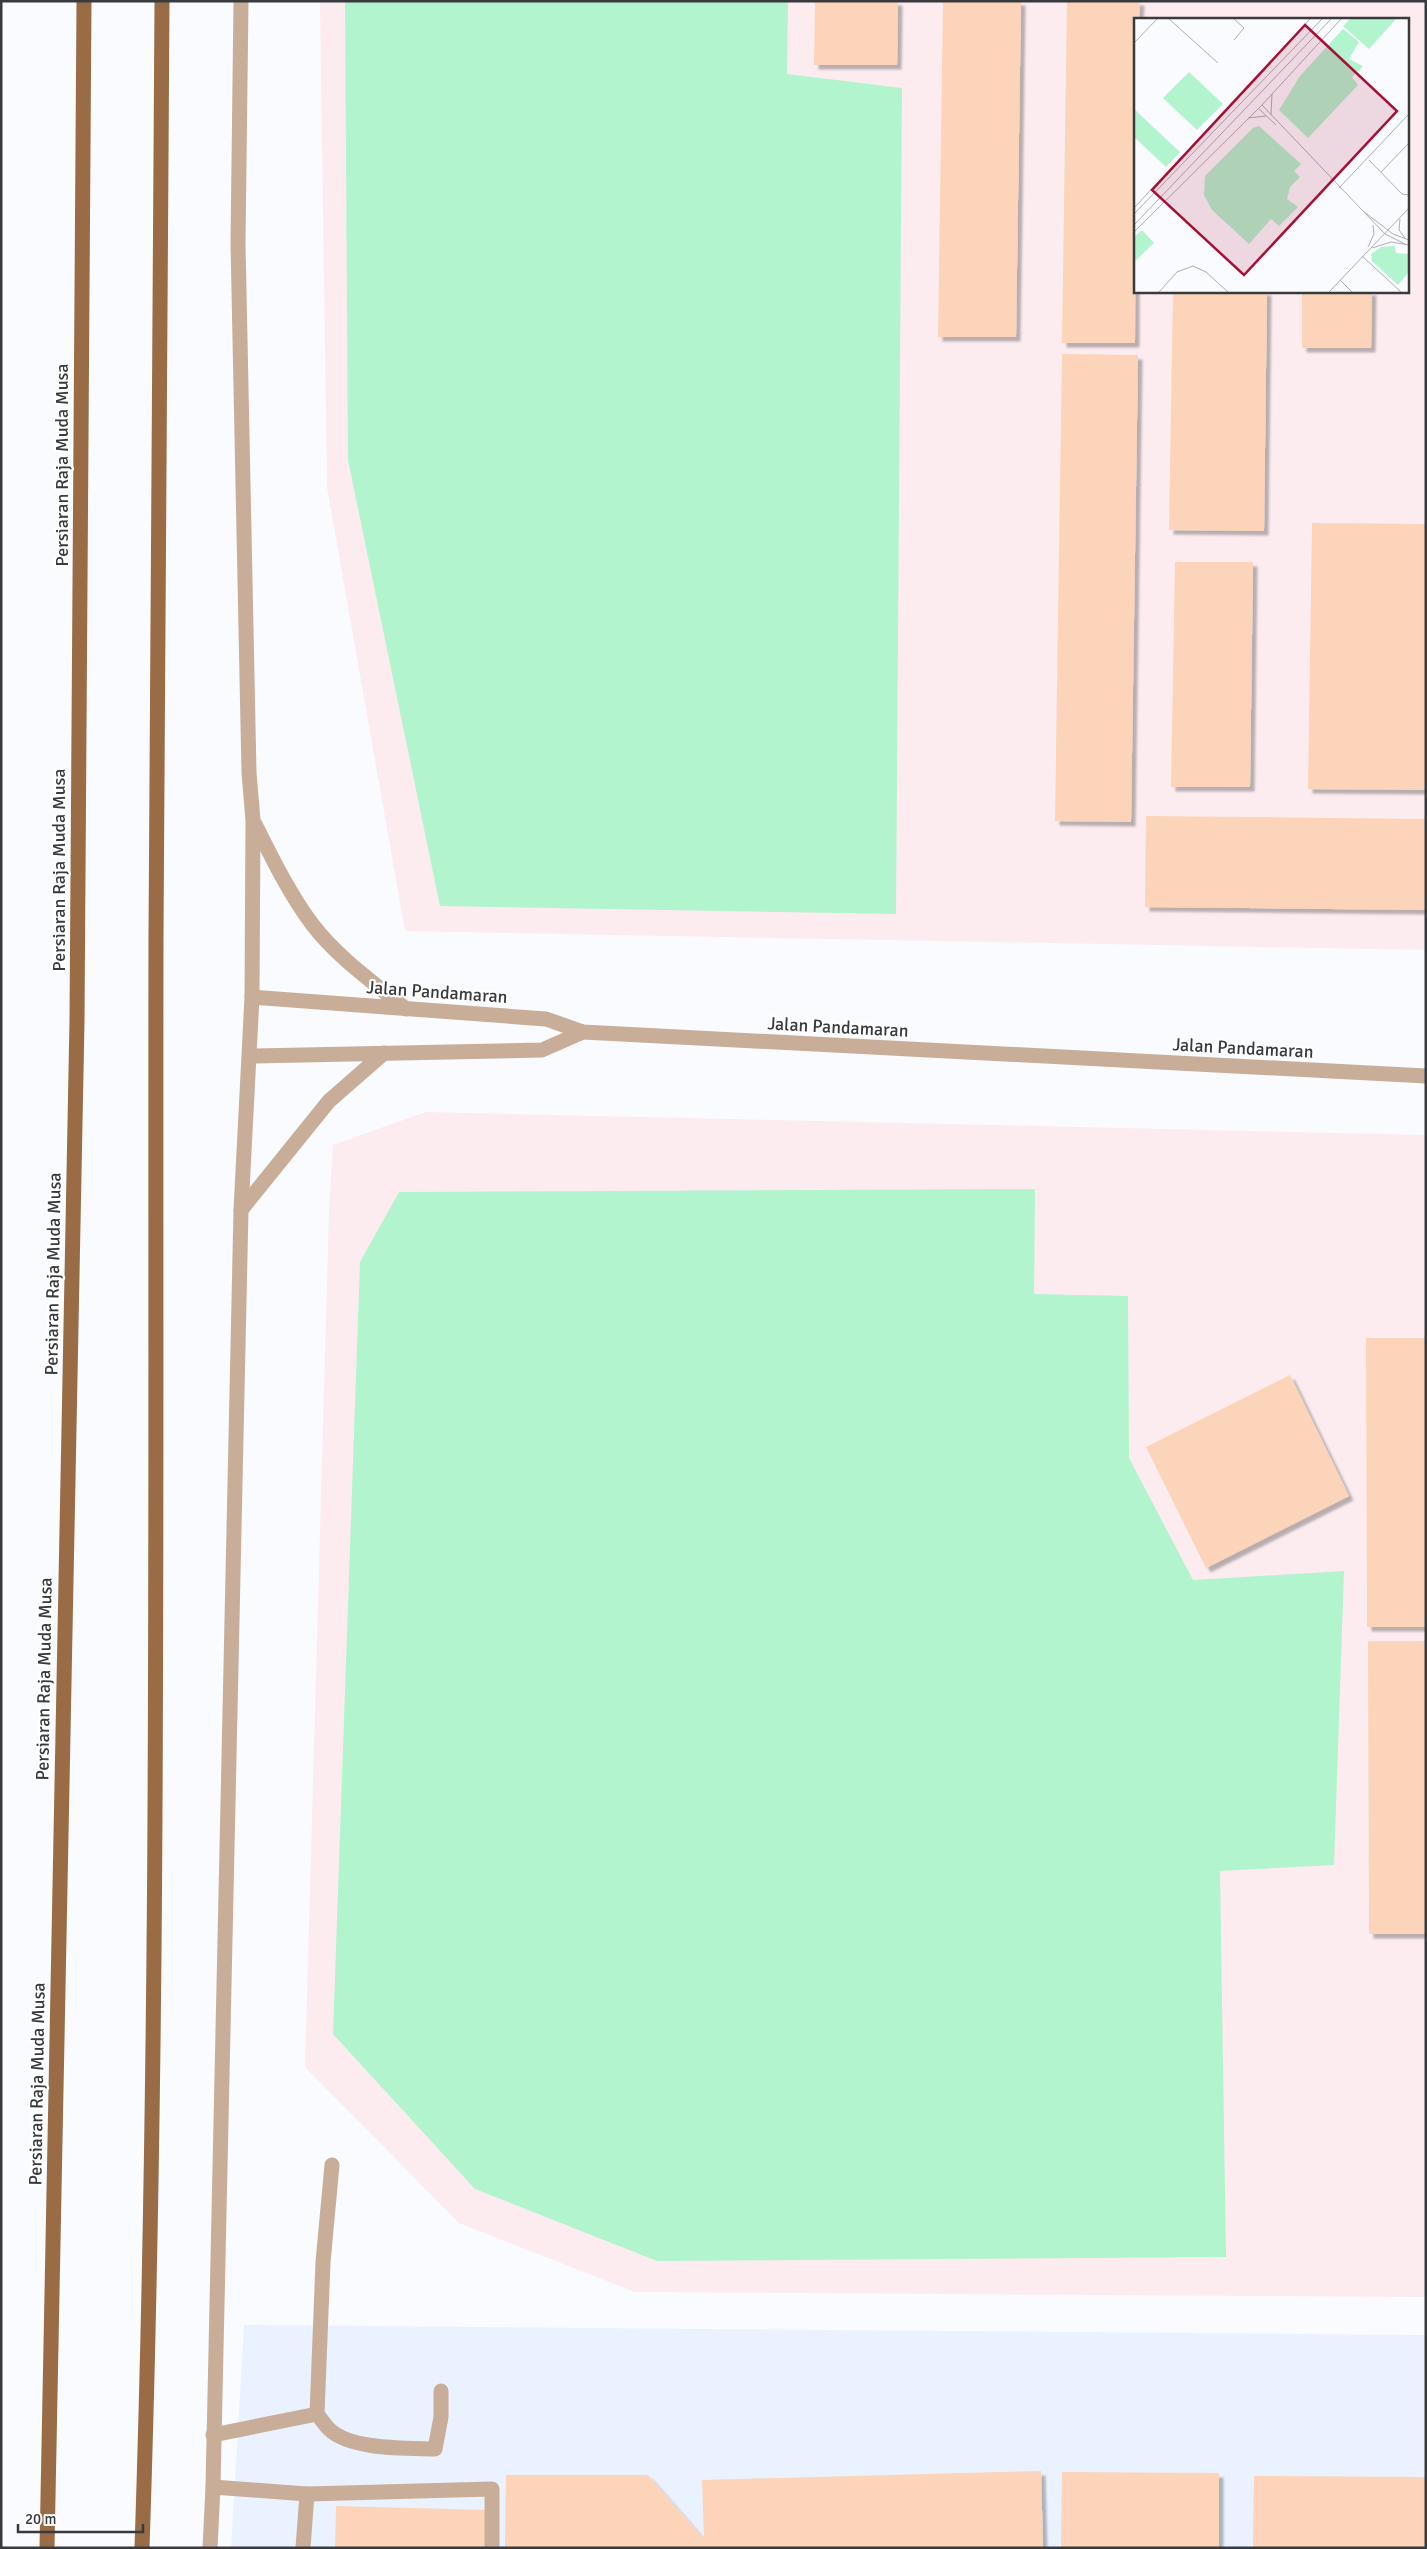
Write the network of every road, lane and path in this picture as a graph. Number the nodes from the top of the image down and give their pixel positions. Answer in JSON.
{"nodes":[{"id":1,"x":84,"y":1,"type":"edge"},
{"id":2,"x":162,"y":1,"type":"edge"},
{"id":3,"x":241,"y":1,"type":"edge"},
{"id":4,"x":253,"y":820,"type":"junction"},
{"id":5,"x":252,"y":997,"type":"junction"},
{"id":6,"x":406,"y":1009,"type":"junction"},
{"id":7,"x":583,"y":1032,"type":"junction"},
{"id":8,"x":384,"y":1053,"type":"junction"},
{"id":9,"x":250,"y":1056,"type":"junction"},
{"id":10,"x":1426,"y":1076,"type":"edge"},
{"id":11,"x":241,"y":1210,"type":"junction"},
{"id":12,"x":332,"y":2165,"type":"dead end"},
{"id":13,"x":442,"y":2391,"type":"dead end"},
{"id":14,"x":317,"y":2414,"type":"junction"},
{"id":15,"x":213,"y":2435,"type":"junction"},
{"id":16,"x":213,"y":2487,"type":"junction"},
{"id":17,"x":307,"y":2494,"type":"junction"},
{"id":18,"x":48,"y":2548,"type":"edge"},
{"id":19,"x":142,"y":2548,"type":"edge"},
{"id":20,"x":210,"y":2548,"type":"edge"},
{"id":21,"x":303,"y":2548,"type":"edge"},
{"id":22,"x":492,"y":2548,"type":"edge"}],
"edges":[{"from":1,"to":18,"type":"main road","name":"Persiaran Raja Muda Musa"},
{"from":2,"to":19,"type":"main road"},
{"from":3,"to":4,"type":"street"},
{"from":4,"to":5,"type":"street"},
{"from":4,"to":6,"type":"street"},
{"from":5,"to":6,"type":"street","name":"Jalan Pandamaran"},
{"from":5,"to":9,"type":"street"},
{"from":6,"to":7,"type":"street","name":"Jalan Pandamaran"},
{"from":7,"to":8,"type":"street"},
{"from":7,"to":10,"type":"street","name":"Jalan Pandamaran"},
{"from":8,"to":9,"type":"street"},
{"from":8,"to":11,"type":"street"},
{"from":9,"to":11,"type":"street"},
{"from":11,"to":15,"type":"street"},
{"from":12,"to":14,"type":"street"},
{"from":13,"to":14,"type":"street"},
{"from":14,"to":15,"type":"street"},
{"from":15,"to":16,"type":"street"},
{"from":16,"to":17,"type":"street"},
{"from":16,"to":20,"type":"street"},
{"from":17,"to":21,"type":"street"},
{"from":17,"to":22,"type":"street"}]}
